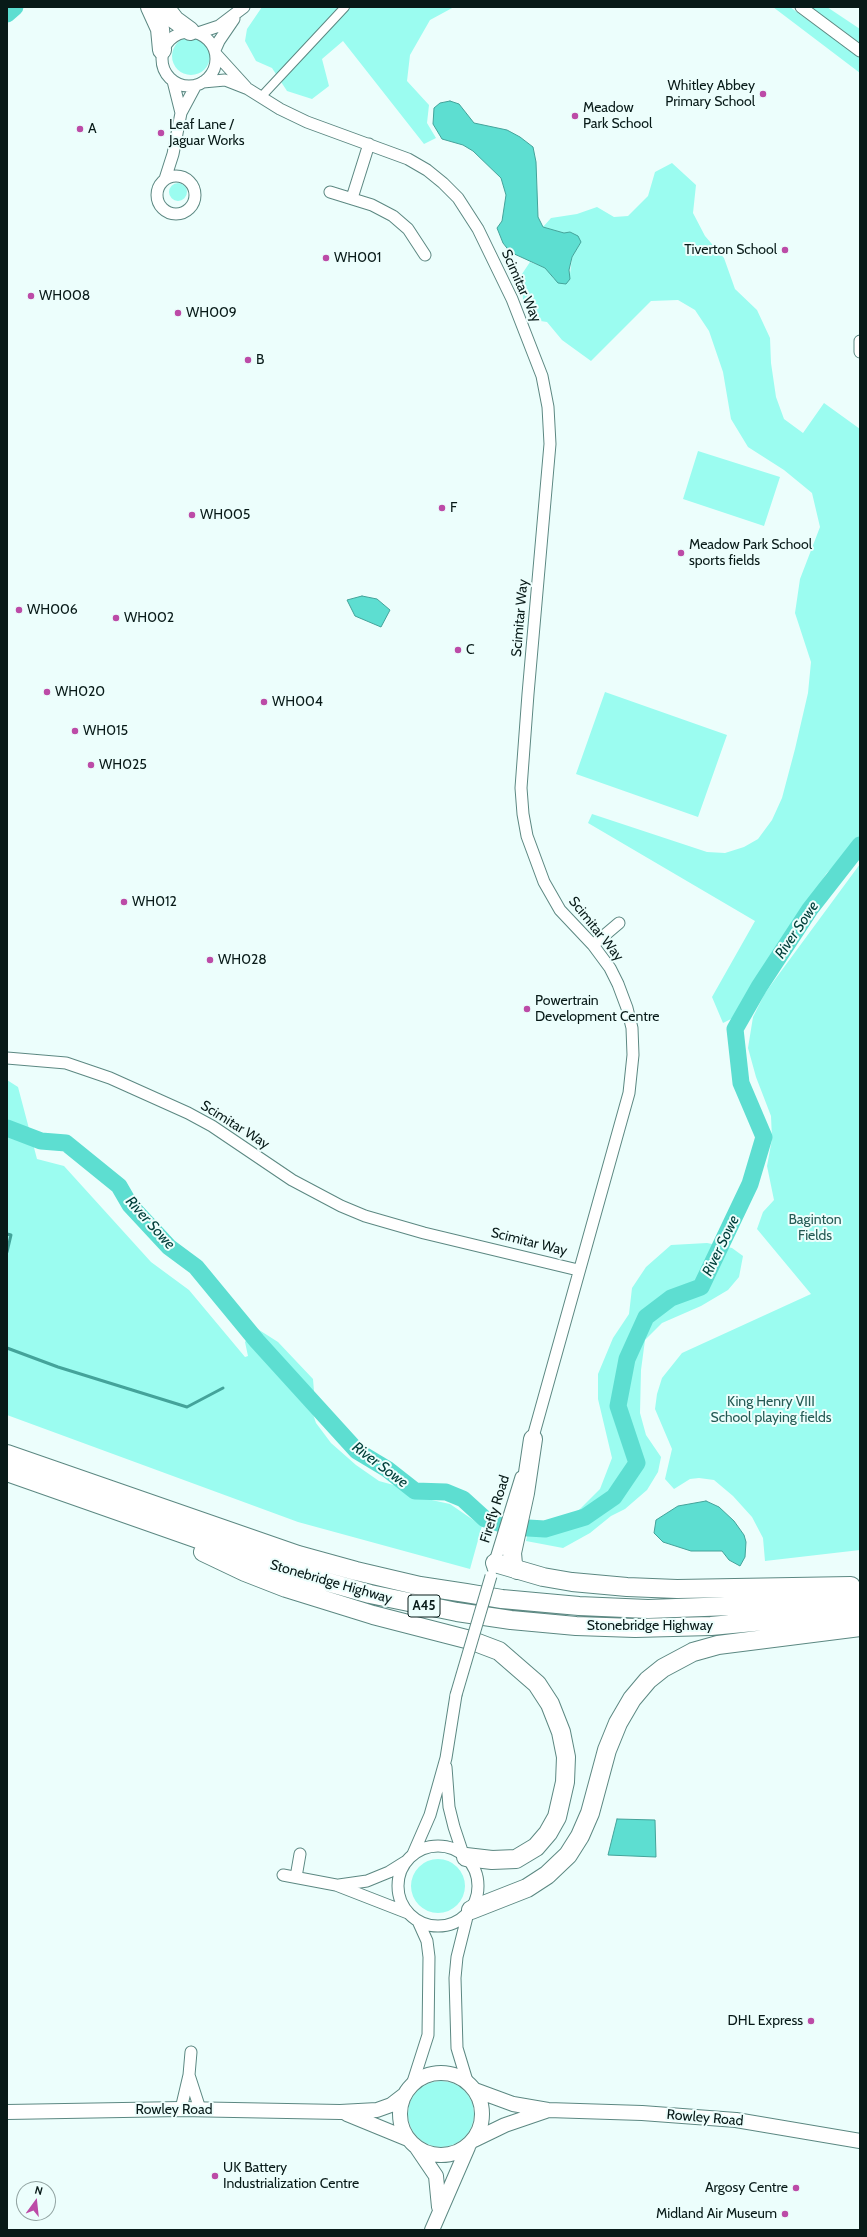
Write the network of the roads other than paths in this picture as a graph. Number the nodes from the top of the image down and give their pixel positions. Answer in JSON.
{"nodes":[{"id":1,"x":150,"y":7,"type":"edge"},
{"id":2,"x":164,"y":7,"type":"edge"},
{"id":3,"x":344,"y":7,"type":"edge"},
{"id":4,"x":801,"y":7,"type":"edge"},
{"id":5,"x":242,"y":9,"type":"edge"},
{"id":6,"x":194,"y":32,"type":"junction"},
{"id":7,"x":162,"y":50,"type":"junction"},
{"id":8,"x":860,"y":51,"type":"edge"},
{"id":9,"x":216,"y":52,"type":"junction"},
{"id":10,"x":173,"y":81,"type":"junction"},
{"id":11,"x":199,"y":84,"type":"junction"},
{"id":12,"x":248,"y":88,"type":"junction"},
{"id":13,"x":261,"y":97,"type":"junction"},
{"id":14,"x":181,"y":113,"type":"junction"},
{"id":15,"x":369,"y":144,"type":"junction"},
{"id":16,"x":173,"y":154,"type":"junction"},
{"id":17,"x":182,"y":177,"type":"junction"},
{"id":18,"x":165,"y":179,"type":"junction"},
{"id":19,"x":330,"y":192,"type":"dead end"},
{"id":20,"x":352,"y":198,"type":"junction"},
{"id":21,"x":425,"y":255,"type":"dead end"},
{"id":22,"x":860,"y":341,"type":"edge"},
{"id":23,"x":860,"y":352,"type":"edge"},
{"id":24,"x":619,"y":923,"type":"dead end"},
{"id":25,"x":593,"y":945,"type":"junction"},
{"id":26,"x":7,"y":1058,"type":"edge"},
{"id":27,"x":578,"y":1270,"type":"junction"},
{"id":28,"x":533,"y":1439,"type":"joint"},
{"id":29,"x":7,"y":1454,"type":"edge"},
{"id":30,"x":7,"y":1472,"type":"edge"},
{"id":31,"x":133,"y":1516,"type":"junction"},
{"id":32,"x":503,"y":1562,"type":"junction"},
{"id":33,"x":860,"y":1587,"type":"edge"},
{"id":34,"x":860,"y":1594,"type":"edge"},
{"id":35,"x":860,"y":1612,"type":"edge"},
{"id":36,"x":860,"y":1627,"type":"edge"},
{"id":37,"x":446,"y":1758,"type":"junction"},
{"id":38,"x":300,"y":1854,"type":"dead end"},
{"id":39,"x":465,"y":1855,"type":"junction"},
{"id":40,"x":409,"y":1858,"type":"junction"},
{"id":41,"x":283,"y":1875,"type":"dead end"},
{"id":42,"x":296,"y":1877,"type":"junction"},
{"id":43,"x":336,"y":1886,"type":"junction"},
{"id":44,"x":470,"y":1912,"type":"junction"},
{"id":45,"x":413,"y":1917,"type":"junction"},
{"id":46,"x":191,"y":2052,"type":"dead end"},
{"id":47,"x":189,"y":2075,"type":"junction"},
{"id":48,"x":471,"y":2086,"type":"junction"},
{"id":49,"x":408,"y":2090,"type":"junction"},
{"id":50,"x":181,"y":2109,"type":"junction"},
{"id":51,"x":200,"y":2109,"type":"junction"},
{"id":52,"x":548,"y":2110,"type":"junction"},
{"id":53,"x":7,"y":2112,"type":"edge"},
{"id":54,"x":340,"y":2112,"type":"junction"},
{"id":55,"x":860,"y":2141,"type":"edge"},
{"id":56,"x":412,"y":2143,"type":"junction"},
{"id":57,"x":471,"y":2143,"type":"junction"},
{"id":58,"x":440,"y":2212,"type":"junction"},
{"id":59,"x":432,"y":2230,"type":"edge"}],
"edges":[{"from":1,"to":7,"type":"highway"},
{"from":2,"to":6,"type":"highway"},
{"from":3,"to":13,"type":"street"},
{"from":4,"to":8,"type":"street"},
{"from":5,"to":6,"type":"street"},
{"from":5,"to":9,"type":"street"},
{"from":6,"to":7,"type":"street"},
{"from":6,"to":9,"type":"street"},
{"from":7,"to":10,"type":"street"},
{"from":9,"to":11,"type":"street"},
{"from":9,"to":12,"type":"street"},
{"from":10,"to":11,"type":"street"},
{"from":10,"to":14,"type":"street"},
{"from":11,"to":12,"type":"street"},
{"from":11,"to":14,"type":"street"},
{"from":12,"to":13,"type":"street","name":"Scimitar Way"},
{"from":13,"to":15,"type":"street","name":"Scimitar Way"},
{"from":14,"to":16,"type":"street"},
{"from":15,"to":20,"type":"street"},
{"from":15,"to":25,"type":"street","name":"Scimitar Way"},
{"from":16,"to":17,"type":"street"},
{"from":16,"to":18,"type":"street"},
{"from":17,"to":18,"type":"street"},
{"from":17,"to":18,"type":"street"},
{"from":19,"to":20,"type":"street"},
{"from":20,"to":21,"type":"street"},
{"from":22,"to":23,"type":"street"},
{"from":24,"to":25,"type":"street"},
{"from":25,"to":27,"type":"street","name":"Scimitar Way"},
{"from":26,"to":27,"type":"street","name":"Scimitar Way"},
{"from":27,"to":28,"type":"street"},
{"from":28,"to":32,"type":"highway"},
{"from":29,"to":34,"type":"highway","name":"Stonebridge Highway","number":"A45"},
{"from":30,"to":31,"type":"highway","name":"Stonebridge Highway","number":"A45"},
{"from":31,"to":35,"type":"highway","name":"Stonebridge Highway","number":"A45"},
{"from":31,"to":39,"type":"highway"},
{"from":32,"to":33,"type":"highway"},
{"from":32,"to":37,"type":"street","bridge":true},
{"from":36,"to":44,"type":"highway"},
{"from":37,"to":39,"type":"street"},
{"from":37,"to":40,"type":"street"},
{"from":38,"to":42,"type":"street"},
{"from":39,"to":40,"type":"street"},
{"from":39,"to":44,"type":"street"},
{"from":40,"to":43,"type":"street"},
{"from":40,"to":45,"type":"street"},
{"from":41,"to":42,"type":"street"},
{"from":42,"to":43,"type":"street"},
{"from":43,"to":45,"type":"street"},
{"from":44,"to":45,"type":"street"},
{"from":44,"to":48,"type":"street"},
{"from":45,"to":49,"type":"street"},
{"from":46,"to":47,"type":"street"},
{"from":47,"to":50,"type":"street"},
{"from":47,"to":51,"type":"street"},
{"from":48,"to":49,"type":"street"},
{"from":48,"to":52,"type":"street","name":"Rowley Road"},
{"from":48,"to":57,"type":"street"},
{"from":49,"to":54,"type":"street","name":"Rowley Road"},
{"from":49,"to":56,"type":"street"},
{"from":50,"to":51,"type":"street","name":"Rowley Road"},
{"from":50,"to":53,"type":"street","name":"Rowley Road"},
{"from":51,"to":54,"type":"street","name":"Rowley Road"},
{"from":52,"to":55,"type":"street","name":"Rowley Road"},
{"from":52,"to":57,"type":"street","name":"Rowley Road"},
{"from":54,"to":56,"type":"street","name":"Rowley Road"},
{"from":56,"to":57,"type":"street"},
{"from":56,"to":58,"type":"street"},
{"from":57,"to":58,"type":"street"},
{"from":58,"to":59,"type":"street"}]}
